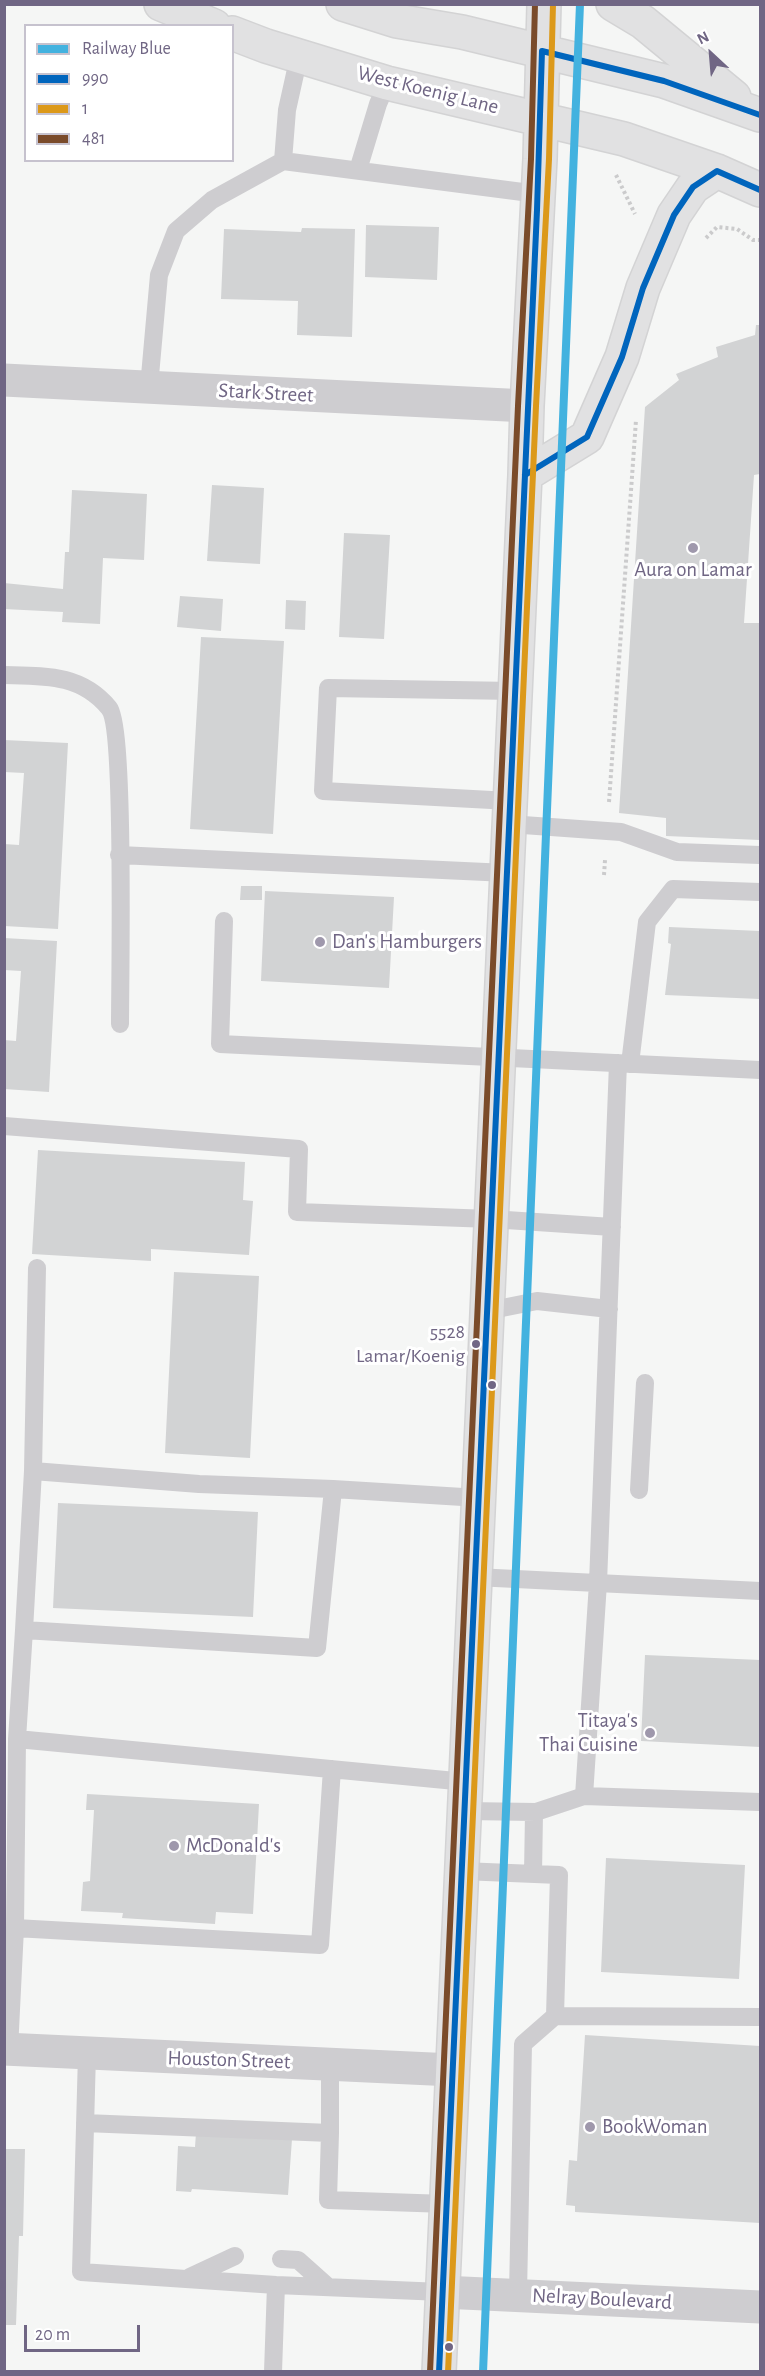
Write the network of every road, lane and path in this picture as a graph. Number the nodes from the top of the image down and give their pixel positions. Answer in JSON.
{"nodes":[{"id":1,"x":160,"y":4,"type":"edge"},
{"id":2,"x":544,"y":4,"type":"edge"},
{"id":3,"x":613,"y":4,"type":"edge"},
{"id":4,"x":343,"y":5,"type":"edge"},
{"id":5,"x":209,"y":24,"type":"edge"},
{"id":6,"x":234,"y":34,"type":"edge"},
{"id":7,"x":542,"y":51,"type":"junction"},
{"id":8,"x":298,"y":56,"type":"junction"},
{"id":9,"x":387,"y":83,"type":"junction"},
{"id":10,"x":755,"y":112,"type":"edge"},
{"id":11,"x":542,"y":118,"type":"junction"},
{"id":12,"x":283,"y":161,"type":"junction"},
{"id":13,"x":358,"y":171,"type":"junction"},
{"id":14,"x":717,"y":171,"type":"junction"},
{"id":15,"x":606,"y":173,"type":"dead end"},
{"id":16,"x":760,"y":190,"type":"edge"},
{"id":17,"x":538,"y":194,"type":"junction"},
{"id":18,"x":640,"y":223,"type":"dead end"},
{"id":19,"x":760,"y":240,"type":"edge"},
{"id":20,"x":702,"y":245,"type":"dead end"},
{"id":21,"x":4,"y":380,"type":"edge"},
{"id":22,"x":149,"y":387,"type":"junction"},
{"id":23,"x":527,"y":406,"type":"junction"},
{"id":24,"x":637,"y":414,"type":"dead end"},
{"id":25,"x":525,"y":475,"type":"junction"},
{"id":26,"x":4,"y":675,"type":"edge"},
{"id":27,"x":515,"y":691,"type":"junction"},
{"id":28,"x":510,"y":813,"type":"junction"},
{"id":29,"x":606,"y":831,"type":"junction"},
{"id":30,"x":119,"y":855,"type":"junction"},
{"id":31,"x":760,"y":855,"type":"edge"},
{"id":32,"x":507,"y":873,"type":"junction"},
{"id":33,"x":604,"y":874,"type":"dead end"},
{"id":34,"x":760,"y":892,"type":"edge"},
{"id":35,"x":224,"y":921,"type":"dead end"},
{"id":36,"x":120,"y":1024,"type":"dead end"},
{"id":37,"x":498,"y":1057,"type":"junction"},
{"id":38,"x":624,"y":1063,"type":"junction"},
{"id":39,"x":760,"y":1070,"type":"edge"},
{"id":40,"x":4,"y":1126,"type":"edge"},
{"id":41,"x":491,"y":1220,"type":"junction"},
{"id":42,"x":612,"y":1227,"type":"junction"},
{"id":43,"x":37,"y":1268,"type":"dead end"},
{"id":44,"x":609,"y":1309,"type":"junction"},
{"id":45,"x":487,"y":1311,"type":"junction"},
{"id":46,"x":645,"y":1383,"type":"dead end"},
{"id":47,"x":33,"y":1471,"type":"junction"},
{"id":48,"x":333,"y":1489,"type":"junction"},
{"id":49,"x":639,"y":1490,"type":"dead end"},
{"id":50,"x":479,"y":1498,"type":"junction"},
{"id":51,"x":475,"y":1577,"type":"junction"},
{"id":52,"x":598,"y":1583,"type":"junction"},
{"id":53,"x":760,"y":1591,"type":"edge"},
{"id":54,"x":24,"y":1630,"type":"junction"},
{"id":55,"x":17,"y":1739,"type":"junction"},
{"id":56,"x":332,"y":1769,"type":"junction"},
{"id":57,"x":584,"y":1796,"type":"junction"},
{"id":58,"x":465,"y":1797,"type":"junction"},
{"id":59,"x":760,"y":1802,"type":"edge"},
{"id":60,"x":534,"y":1813,"type":"junction"},
{"id":61,"x":462,"y":1871,"type":"junction"},
{"id":62,"x":533,"y":1874,"type":"junction"},
{"id":63,"x":15,"y":1928,"type":"junction"},
{"id":64,"x":555,"y":2016,"type":"junction"},
{"id":65,"x":760,"y":2017,"type":"edge"},
{"id":66,"x":7,"y":2050,"type":"edge"},
{"id":67,"x":87,"y":2054,"type":"junction"},
{"id":68,"x":330,"y":2065,"type":"junction"},
{"id":69,"x":453,"y":2070,"type":"junction"},
{"id":70,"x":85,"y":2123,"type":"junction"},
{"id":71,"x":330,"y":2133,"type":"junction"},
{"id":72,"x":447,"y":2204,"type":"junction"},
{"id":73,"x":235,"y":2256,"type":"dead end"},
{"id":74,"x":281,"y":2259,"type":"dead end"},
{"id":75,"x":188,"y":2278,"type":"junction"},
{"id":76,"x":276,"y":2285,"type":"junction"},
{"id":77,"x":326,"y":2285,"type":"junction"},
{"id":78,"x":442,"y":2292,"type":"junction"},
{"id":79,"x":518,"y":2294,"type":"junction"},
{"id":80,"x":760,"y":2307,"type":"edge"},
{"id":81,"x":273,"y":2372,"type":"edge"},
{"id":82,"x":439,"y":2372,"type":"edge"}],
"edges":[{"from":1,"to":5,"type":"main road"},
{"from":2,"to":7,"type":"main road"},
{"from":3,"to":10,"type":"main road"},
{"from":4,"to":7,"type":"main road"},
{"from":6,"to":8,"type":"main road","name":"West Koenig Lane"},
{"from":7,"to":10,"type":"main road"},
{"from":7,"to":11,"type":"main road"},
{"from":8,"to":9,"type":"main road","name":"West Koenig Lane"},
{"from":8,"to":12,"type":"lane"},
{"from":9,"to":11,"type":"main road","name":"West Koenig Lane"},
{"from":9,"to":13,"type":"lane"},
{"from":11,"to":14,"type":"main road","name":"West Koenig Lane"},
{"from":11,"to":17,"type":"main road"},
{"from":12,"to":13,"type":"lane"},
{"from":12,"to":22,"type":"lane"},
{"from":13,"to":17,"type":"lane"},
{"from":14,"to":16,"type":"main road","name":"West Koenig Lane"},
{"from":14,"to":25,"type":"main road"},
{"from":15,"to":18,"type":"path"},
{"from":17,"to":23,"type":"main road"},
{"from":19,"to":20,"type":"path"},
{"from":21,"to":22,"type":"street","name":"Stark Street"},
{"from":22,"to":23,"type":"street","name":"Stark Street"},
{"from":23,"to":25,"type":"main road"},
{"from":24,"to":29,"type":"path"},
{"from":25,"to":27,"type":"main road"},
{"from":26,"to":30,"type":"lane"},
{"from":27,"to":28,"type":"main road"},
{"from":27,"to":28,"type":"lane"},
{"from":28,"to":29,"type":"lane"},
{"from":28,"to":32,"type":"main road"},
{"from":29,"to":31,"type":"lane"},
{"from":29,"to":33,"type":"path"},
{"from":30,"to":32,"type":"lane"},
{"from":30,"to":36,"type":"lane"},
{"from":32,"to":37,"type":"main road"},
{"from":34,"to":38,"type":"lane"},
{"from":35,"to":37,"type":"lane"},
{"from":37,"to":38,"type":"lane"},
{"from":37,"to":41,"type":"main road"},
{"from":38,"to":39,"type":"lane"},
{"from":38,"to":42,"type":"lane"},
{"from":40,"to":41,"type":"lane"},
{"from":41,"to":42,"type":"lane"},
{"from":41,"to":45,"type":"main road"},
{"from":42,"to":44,"type":"lane"},
{"from":43,"to":47,"type":"lane"},
{"from":44,"to":45,"type":"lane"},
{"from":44,"to":52,"type":"lane"},
{"from":45,"to":50,"type":"main road"},
{"from":46,"to":49,"type":"lane"},
{"from":47,"to":48,"type":"lane"},
{"from":47,"to":54,"type":"lane"},
{"from":48,"to":50,"type":"lane"},
{"from":48,"to":54,"type":"lane"},
{"from":50,"to":51,"type":"main road"},
{"from":51,"to":52,"type":"lane"},
{"from":51,"to":58,"type":"main road"},
{"from":52,"to":53,"type":"lane"},
{"from":52,"to":57,"type":"lane"},
{"from":54,"to":55,"type":"lane"},
{"from":55,"to":56,"type":"lane"},
{"from":55,"to":63,"type":"lane"},
{"from":56,"to":58,"type":"lane"},
{"from":56,"to":63,"type":"lane"},
{"from":57,"to":59,"type":"lane"},
{"from":57,"to":60,"type":"lane"},
{"from":58,"to":60,"type":"lane"},
{"from":58,"to":61,"type":"main road"},
{"from":60,"to":62,"type":"lane"},
{"from":61,"to":62,"type":"lane"},
{"from":61,"to":69,"type":"main road"},
{"from":62,"to":64,"type":"lane"},
{"from":63,"to":66,"type":"lane"},
{"from":64,"to":65,"type":"lane"},
{"from":64,"to":79,"type":"lane"},
{"from":66,"to":67,"type":"street","name":"Houston Street"},
{"from":67,"to":68,"type":"street","name":"Houston Street"},
{"from":67,"to":70,"type":"lane"},
{"from":68,"to":69,"type":"street","name":"Houston Street"},
{"from":68,"to":71,"type":"lane"},
{"from":69,"to":72,"type":"main road"},
{"from":70,"to":71,"type":"lane"},
{"from":70,"to":75,"type":"lane"},
{"from":71,"to":72,"type":"lane"},
{"from":72,"to":78,"type":"main road"},
{"from":73,"to":75,"type":"lane"},
{"from":74,"to":77,"type":"lane"},
{"from":75,"to":76,"type":"lane"},
{"from":76,"to":77,"type":"lane"},
{"from":76,"to":81,"type":"lane"},
{"from":77,"to":78,"type":"lane"},
{"from":78,"to":79,"type":"street","name":"Nelray Boulevard"},
{"from":78,"to":82,"type":"main road"},
{"from":79,"to":80,"type":"street","name":"Nelray Boulevard"}]}
